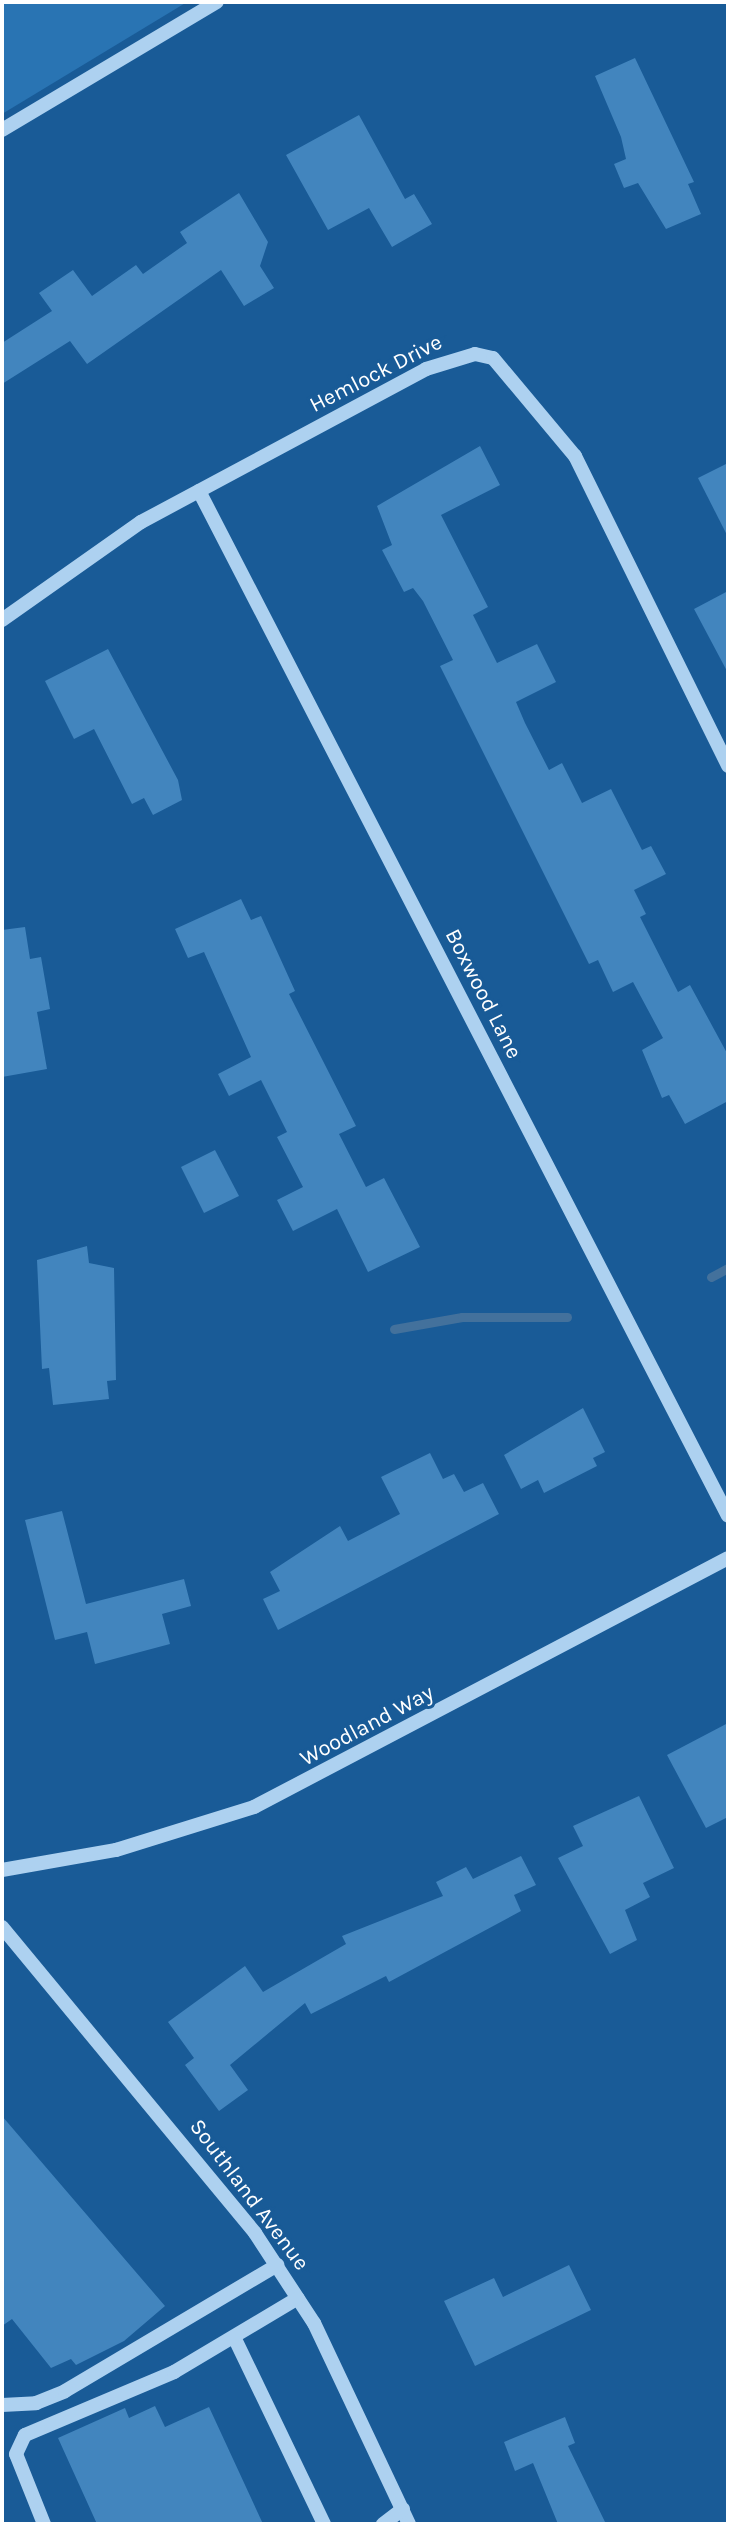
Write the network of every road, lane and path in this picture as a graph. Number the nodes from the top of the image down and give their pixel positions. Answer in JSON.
{"nodes":[{"id":1,"x":217,"y":2,"type":"edge"},
{"id":2,"x":2,"y":130,"type":"edge"},
{"id":3,"x":199,"y":491,"type":"junction"},
{"id":4,"x":2,"y":620,"type":"edge"},
{"id":5,"x":728,"y":766,"type":"edge"},
{"id":6,"x":728,"y":1516,"type":"edge"},
{"id":7,"x":728,"y":1558,"type":"edge"},
{"id":8,"x":2,"y":1870,"type":"edge"},
{"id":9,"x":2,"y":1927,"type":"edge"},
{"id":10,"x":277,"y":2265,"type":"junction"},
{"id":11,"x":298,"y":2298,"type":"junction"},
{"id":12,"x":235,"y":2339,"type":"junction"},
{"id":13,"x":2,"y":2405,"type":"edge"},
{"id":14,"x":403,"y":2509,"type":"junction"},
{"id":15,"x":44,"y":2524,"type":"edge"},
{"id":16,"x":324,"y":2524,"type":"edge"},
{"id":17,"x":383,"y":2524,"type":"edge"},
{"id":18,"x":409,"y":2524,"type":"edge"}],
"edges":[{"from":1,"to":2,"type":"street"},
{"from":3,"to":4,"type":"street","name":"Hemlock Drive"},
{"from":3,"to":5,"type":"street","name":"Hemlock Drive"},
{"from":3,"to":6,"type":"street","name":"Boxwood Lane"},
{"from":7,"to":8,"type":"street","name":"Woodland Way"},
{"from":9,"to":10,"type":"street","name":"Southland Avenue"},
{"from":10,"to":11,"type":"street","name":"Southland Avenue"},
{"from":10,"to":13,"type":"street"},
{"from":11,"to":12,"type":"street"},
{"from":11,"to":14,"type":"street","name":"Southland Avenue"},
{"from":12,"to":15,"type":"street"},
{"from":12,"to":16,"type":"street"},
{"from":14,"to":17,"type":"street"},
{"from":14,"to":18,"type":"street","name":"Southland Avenue"}]}
